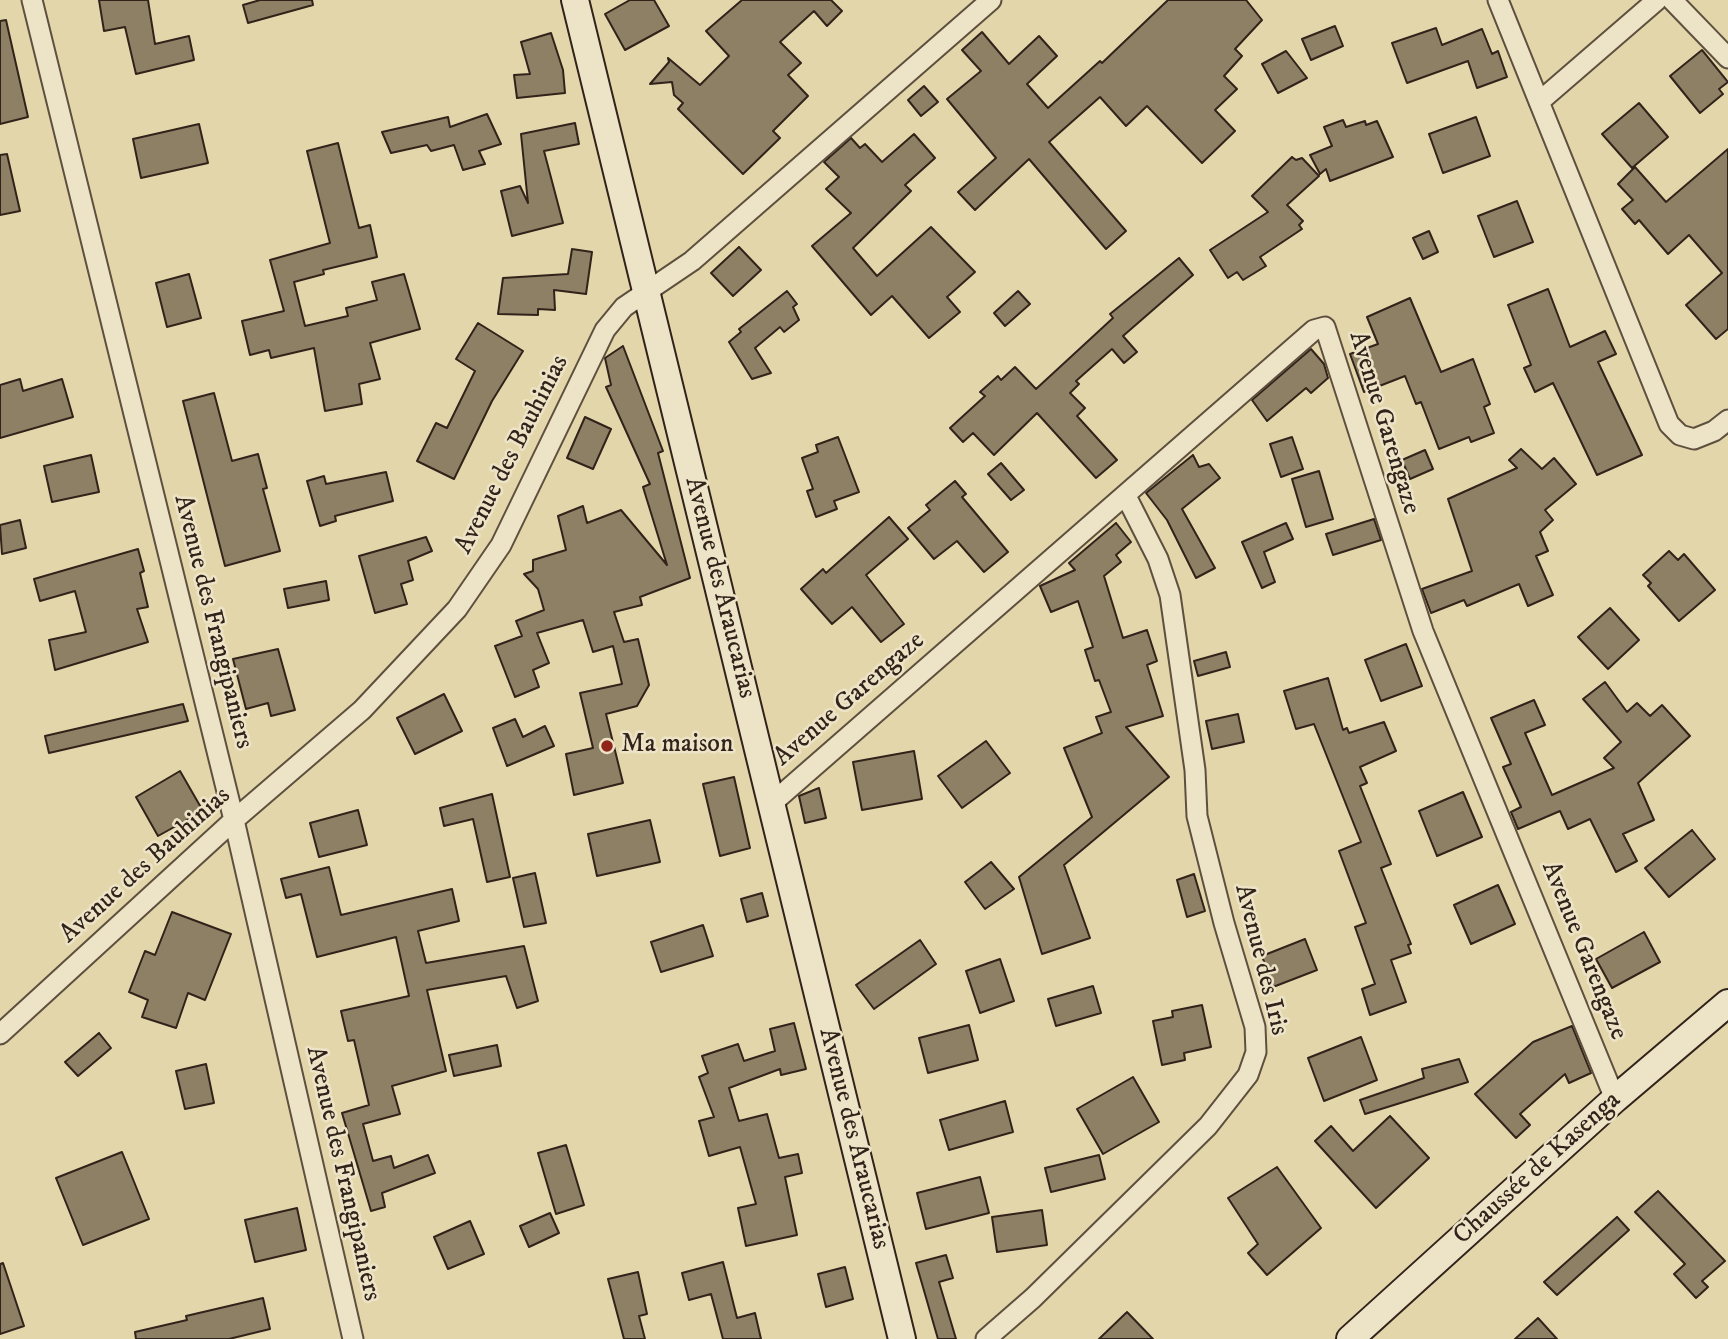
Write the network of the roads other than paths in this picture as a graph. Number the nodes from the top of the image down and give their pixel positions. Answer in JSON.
{"nodes":[{"id":1,"x":32,"y":0,"type":"edge"},
{"id":2,"x":575,"y":0,"type":"edge"},
{"id":3,"x":991,"y":0,"type":"edge"},
{"id":4,"x":1498,"y":0,"type":"edge"},
{"id":5,"x":1657,"y":0,"type":"edge"},
{"id":6,"x":1672,"y":0,"type":"edge"},
{"id":7,"x":1728,"y":58,"type":"edge"},
{"id":8,"x":1539,"y":102,"type":"junction"},
{"id":9,"x":648,"y":292,"type":"junction"},
{"id":10,"x":1728,"y":420,"type":"edge"},
{"id":11,"x":1126,"y":496,"type":"junction"},
{"id":12,"x":771,"y":804,"type":"junction"},
{"id":13,"x":233,"y":820,"type":"junction"},
{"id":14,"x":1728,"y":1003,"type":"edge"},
{"id":15,"x":0,"y":1034,"type":"edge"},
{"id":16,"x":1615,"y":1098,"type":"junction"},
{"id":17,"x":354,"y":1339,"type":"edge"},
{"id":18,"x":902,"y":1339,"type":"edge"},
{"id":19,"x":986,"y":1339,"type":"edge"},
{"id":20,"x":1350,"y":1339,"type":"edge"}],
"edges":[{"from":1,"to":13,"type":"street","name":"Avenue des Frangipaniers"},
{"from":2,"to":9,"type":"street","name":"Avenue des Araucarias"},
{"from":3,"to":9,"type":"street","name":"Avenue des Bauhinias"},
{"from":4,"to":8,"type":"street"},
{"from":5,"to":8,"type":"street"},
{"from":6,"to":7,"type":"street"},
{"from":8,"to":10,"type":"street"},
{"from":9,"to":12,"type":"street","name":"Avenue des Araucarias"},
{"from":9,"to":13,"type":"street","name":"Avenue des Bauhinias"},
{"from":11,"to":12,"type":"street","name":"Avenue Garengaze"},
{"from":11,"to":16,"type":"street","name":"Avenue Garengaze"},
{"from":11,"to":19,"type":"street","name":"Avenue des Iris"},
{"from":12,"to":18,"type":"street","name":"Avenue des Araucarias"},
{"from":13,"to":15,"type":"street","name":"Avenue des Bauhinias"},
{"from":13,"to":17,"type":"street","name":"Avenue des Frangipaniers"},
{"from":14,"to":16,"type":"street","name":"Chaussée de Kasenga"},
{"from":16,"to":20,"type":"street","name":"Chaussée de Kasenga"}]}
